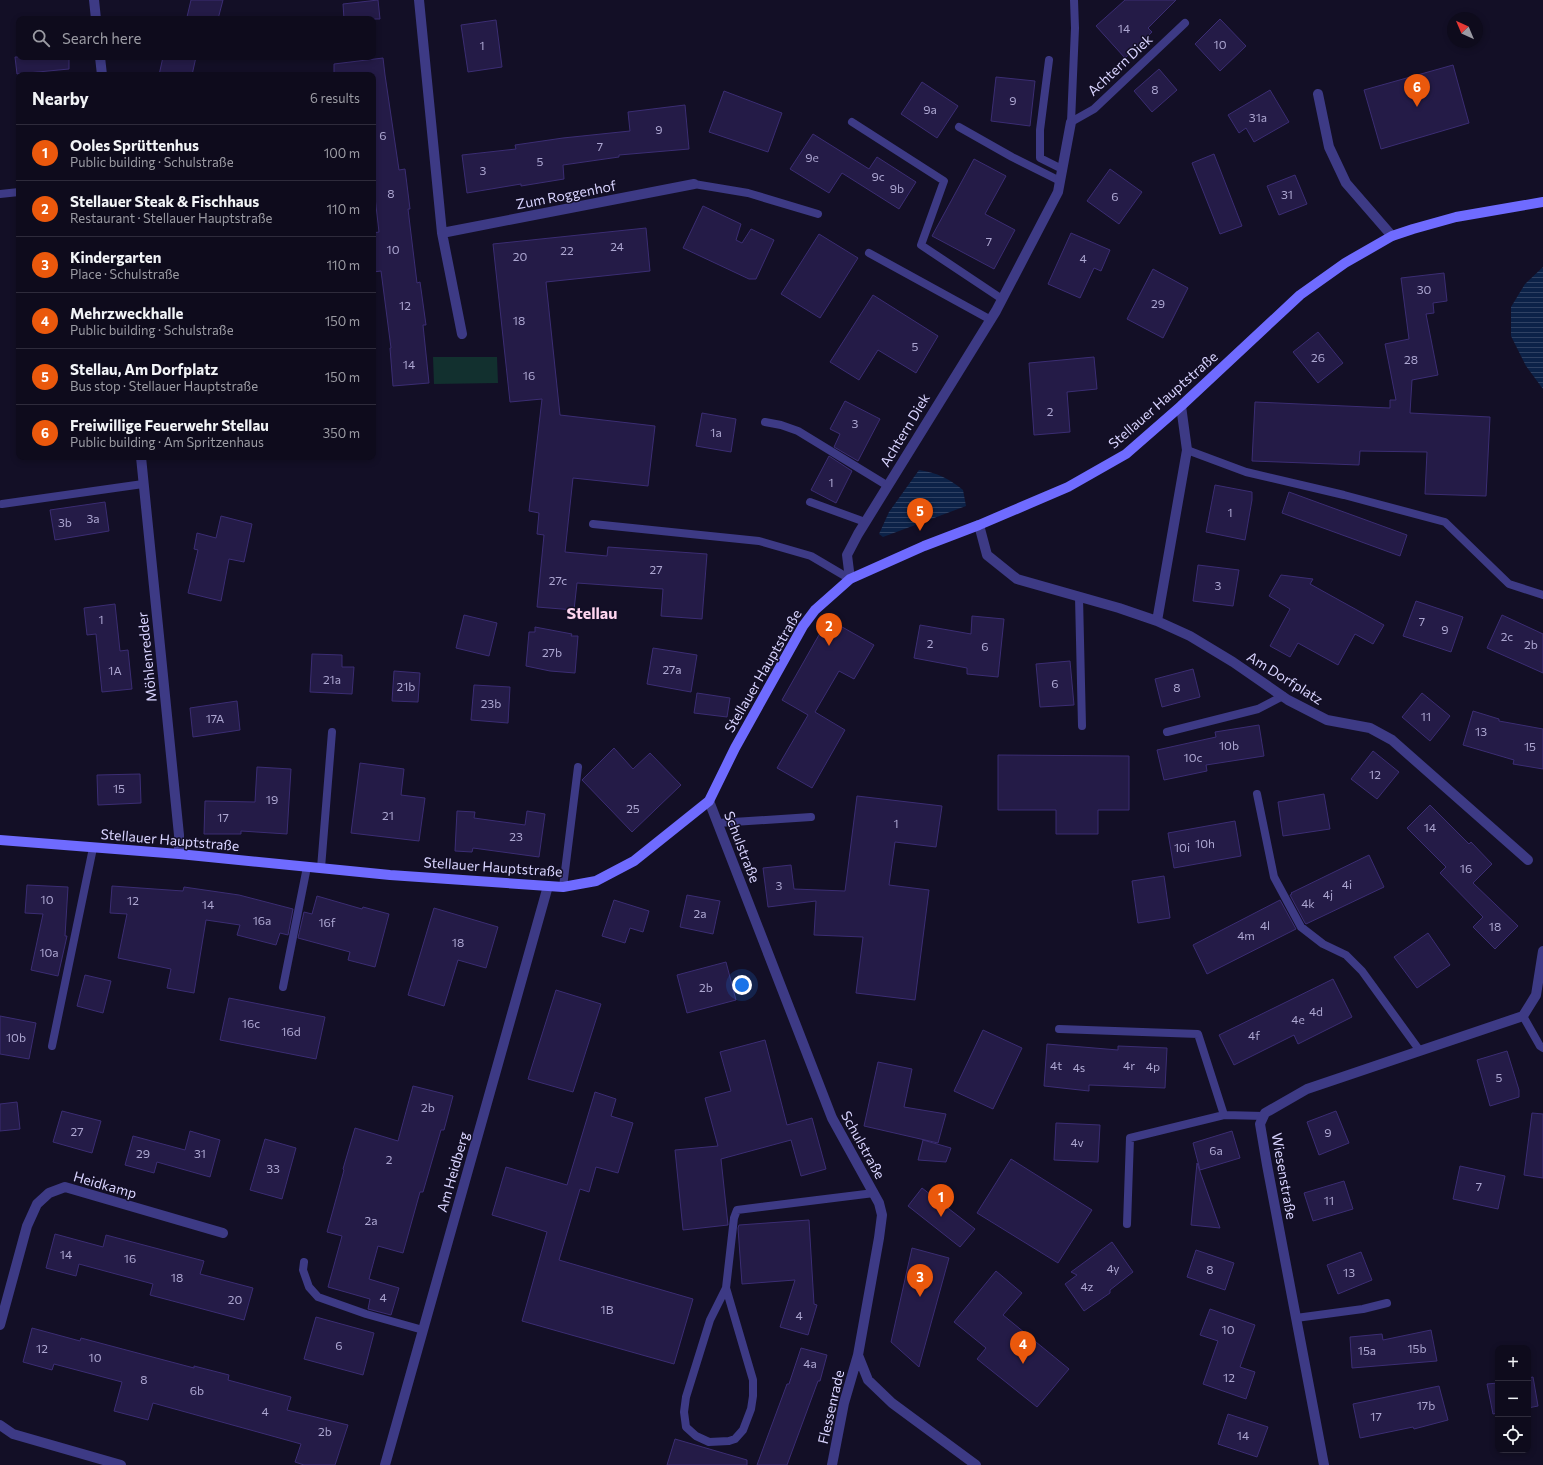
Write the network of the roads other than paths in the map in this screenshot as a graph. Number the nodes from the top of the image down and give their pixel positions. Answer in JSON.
{"nodes":[{"id":1,"x":94,"y":0,"type":"edge"},
{"id":2,"x":419,"y":0,"type":"edge"},
{"id":3,"x":1074,"y":0,"type":"edge"},
{"id":4,"x":96,"y":16,"type":"edge"},
{"id":5,"x":1185,"y":23,"type":"dead end"},
{"id":6,"x":100,"y":60,"type":"edge"},
{"id":7,"x":1049,"y":60,"type":"dead end"},
{"id":8,"x":102,"y":72,"type":"edge"},
{"id":9,"x":1318,"y":94,"type":"dead end"},
{"id":10,"x":852,"y":122,"type":"dead end"},
{"id":11,"x":1071,"y":122,"type":"junction"},
{"id":12,"x":959,"y":127,"type":"dead end"},
{"id":13,"x":1062,"y":169,"type":"junction"},
{"id":14,"x":1060,"y":181,"type":"junction"},
{"id":15,"x":694,"y":184,"type":"joint"},
{"id":16,"x":16,"y":192,"type":"edge"},
{"id":17,"x":0,"y":194,"type":"edge"},
{"id":18,"x":1543,"y":202,"type":"edge"},
{"id":19,"x":818,"y":214,"type":"dead end"},
{"id":20,"x":442,"y":233,"type":"junction"},
{"id":21,"x":1392,"y":236,"type":"junction"},
{"id":22,"x":869,"y":253,"type":"dead end"},
{"id":23,"x":1002,"y":300,"type":"junction"},
{"id":24,"x":991,"y":320,"type":"junction"},
{"id":25,"x":462,"y":334,"type":"dead end"},
{"id":26,"x":1181,"y":406,"type":"junction"},
{"id":27,"x":765,"y":422,"type":"dead end"},
{"id":28,"x":1187,"y":450,"type":"junction"},
{"id":29,"x":141,"y":460,"type":"edge"},
{"id":30,"x":143,"y":484,"type":"junction"},
{"id":31,"x":888,"y":486,"type":"junction"},
{"id":32,"x":810,"y":502,"type":"dead end"},
{"id":33,"x":2,"y":504,"type":"dead end"},
{"id":34,"x":865,"y":522,"type":"junction"},
{"id":35,"x":593,"y":524,"type":"dead end"},
{"id":36,"x":979,"y":525,"type":"junction"},
{"id":37,"x":850,"y":579,"type":"junction"},
{"id":38,"x":1543,"y":595,"type":"edge"},
{"id":39,"x":1079,"y":597,"type":"junction"},
{"id":40,"x":1157,"y":621,"type":"junction"},
{"id":41,"x":1283,"y":696,"type":"junction"},
{"id":42,"x":1082,"y":726,"type":"dead end"},
{"id":43,"x":332,"y":732,"type":"dead end"},
{"id":44,"x":1167,"y":732,"type":"dead end"},
{"id":45,"x":578,"y":767,"type":"dead end"},
{"id":46,"x":1257,"y":794,"type":"dead end"},
{"id":47,"x":709,"y":801,"type":"junction"},
{"id":48,"x":811,"y":817,"type":"dead end"},
{"id":49,"x":718,"y":823,"type":"junction"},
{"id":50,"x":0,"y":840,"type":"edge"},
{"id":51,"x":93,"y":848,"type":"junction"},
{"id":52,"x":179,"y":854,"type":"junction"},
{"id":53,"x":1528,"y":860,"type":"dead end"},
{"id":54,"x":307,"y":867,"type":"junction"},
{"id":55,"x":321,"y":868,"type":"junction"},
{"id":56,"x":548,"y":886,"type":"junction"},
{"id":57,"x":563,"y":887,"type":"junction"},
{"id":58,"x":1543,"y":951,"type":"edge"},
{"id":59,"x":283,"y":987,"type":"dead end"},
{"id":60,"x":1523,"y":1016,"type":"junction"},
{"id":61,"x":1059,"y":1029,"type":"dead end"},
{"id":62,"x":52,"y":1046,"type":"dead end"},
{"id":63,"x":1543,"y":1048,"type":"edge"},
{"id":64,"x":1420,"y":1051,"type":"junction"},
{"id":65,"x":1224,"y":1114,"type":"junction"},
{"id":66,"x":1264,"y":1116,"type":"junction"},
{"id":67,"x":874,"y":1193,"type":"junction"},
{"id":68,"x":1127,"y":1224,"type":"dead end"},
{"id":69,"x":223,"y":1233,"type":"dead end"},
{"id":70,"x":304,"y":1262,"type":"dead end"},
{"id":71,"x":726,"y":1288,"type":"junction"},
{"id":72,"x":1387,"y":1304,"type":"dead end"},
{"id":73,"x":1296,"y":1318,"type":"junction"},
{"id":74,"x":0,"y":1325,"type":"edge"},
{"id":75,"x":423,"y":1330,"type":"junction"},
{"id":76,"x":858,"y":1355,"type":"junction"},
{"id":77,"x":0,"y":1425,"type":"edge"},
{"id":78,"x":121,"y":1465,"type":"edge"},
{"id":79,"x":386,"y":1465,"type":"edge"},
{"id":80,"x":832,"y":1465,"type":"edge"},
{"id":81,"x":976,"y":1465,"type":"edge"},
{"id":82,"x":1324,"y":1465,"type":"edge"}],
"edges":[{"from":1,"to":4,"type":"street"},
{"from":2,"to":20,"type":"street"},
{"from":3,"to":11,"type":"lane","name":"Achtern Diek"},
{"from":5,"to":11,"type":"lane","name":"Achtern Diek"},
{"from":6,"to":8,"type":"street"},
{"from":7,"to":13,"type":"lane"},
{"from":9,"to":21,"type":"street"},
{"from":10,"to":23,"type":"lane"},
{"from":11,"to":13,"type":"street","name":"Achtern Diek"},
{"from":12,"to":14,"type":"lane"},
{"from":13,"to":14,"type":"street","name":"Achtern Diek"},
{"from":14,"to":23,"type":"street","name":"Achtern Diek"},
{"from":15,"to":19,"type":"lane"},
{"from":15,"to":20,"type":"street","name":"Zum Roggenhof"},
{"from":16,"to":17,"type":"lane"},
{"from":18,"to":21,"type":"street","name":"Stellauer Hauptstraße"},
{"from":20,"to":25,"type":"street"},
{"from":21,"to":26,"type":"street","name":"Stellauer Hauptstraße"},
{"from":22,"to":24,"type":"lane"},
{"from":23,"to":24,"type":"street","name":"Achtern Diek"},
{"from":24,"to":31,"type":"street","name":"Achtern Diek"},
{"from":26,"to":28,"type":"street"},
{"from":26,"to":36,"type":"street","name":"Stellauer Hauptstraße"},
{"from":27,"to":31,"type":"lane"},
{"from":28,"to":38,"type":"lane"},
{"from":28,"to":40,"type":"street"},
{"from":29,"to":30,"type":"street","name":"Möhlenredder"},
{"from":30,"to":33,"type":"lane"},
{"from":30,"to":52,"type":"street","name":"Möhlenredder"},
{"from":31,"to":34,"type":"street","name":"Achtern Diek"},
{"from":32,"to":34,"type":"lane"},
{"from":34,"to":37,"type":"street","name":"Achtern Diek"},
{"from":35,"to":37,"type":"lane"},
{"from":36,"to":37,"type":"street","name":"Stellauer Hauptstraße"},
{"from":36,"to":39,"type":"street","name":"Am Dorfplatz"},
{"from":37,"to":47,"type":"street","name":"Stellauer Hauptstraße"},
{"from":39,"to":40,"type":"street","name":"Am Dorfplatz"},
{"from":39,"to":42,"type":"lane"},
{"from":40,"to":41,"type":"street","name":"Am Dorfplatz"},
{"from":41,"to":44,"type":"lane"},
{"from":41,"to":53,"type":"street","name":"Am Dorfplatz"},
{"from":43,"to":55,"type":"lane"},
{"from":45,"to":57,"type":"lane"},
{"from":46,"to":64,"type":"lane"},
{"from":47,"to":49,"type":"street","name":"Schulstraße"},
{"from":47,"to":57,"type":"street","name":"Stellauer Hauptstraße"},
{"from":48,"to":49,"type":"lane"},
{"from":49,"to":67,"type":"street","name":"Schulstraße"},
{"from":50,"to":51,"type":"street","name":"Stellauer Hauptstraße"},
{"from":51,"to":52,"type":"street","name":"Stellauer Hauptstraße"},
{"from":51,"to":62,"type":"lane","name":"Stellauer Hauptstraße"},
{"from":52,"to":54,"type":"street","name":"Stellauer Hauptstraße"},
{"from":54,"to":55,"type":"street","name":"Stellauer Hauptstraße"},
{"from":54,"to":59,"type":"lane"},
{"from":55,"to":56,"type":"street","name":"Stellauer Hauptstraße"},
{"from":56,"to":57,"type":"street","name":"Stellauer Hauptstraße"},
{"from":56,"to":75,"type":"street","name":"Am Heidberg"},
{"from":58,"to":60,"type":"street"},
{"from":60,"to":63,"type":"lane"},
{"from":60,"to":64,"type":"street","name":"Wiesenstraße"},
{"from":61,"to":65,"type":"lane"},
{"from":64,"to":66,"type":"street","name":"Wiesenstraße"},
{"from":65,"to":66,"type":"lane"},
{"from":65,"to":68,"type":"lane"},
{"from":66,"to":73,"type":"street","name":"Wiesenstraße"},
{"from":67,"to":71,"type":"lane"},
{"from":67,"to":76,"type":"street","name":"Schulstraße"},
{"from":69,"to":74,"type":"street","name":"Heidkamp"},
{"from":70,"to":75,"type":"lane"},
{"from":71,"to":71,"type":"lane"},
{"from":72,"to":73,"type":"lane"},
{"from":73,"to":82,"type":"street","name":"Wiesenstraße"},
{"from":75,"to":79,"type":"street","name":"Am Heidberg"},
{"from":76,"to":80,"type":"street","name":"Flessenrade"},
{"from":76,"to":81,"type":"street"},
{"from":77,"to":78,"type":"street"}]}
